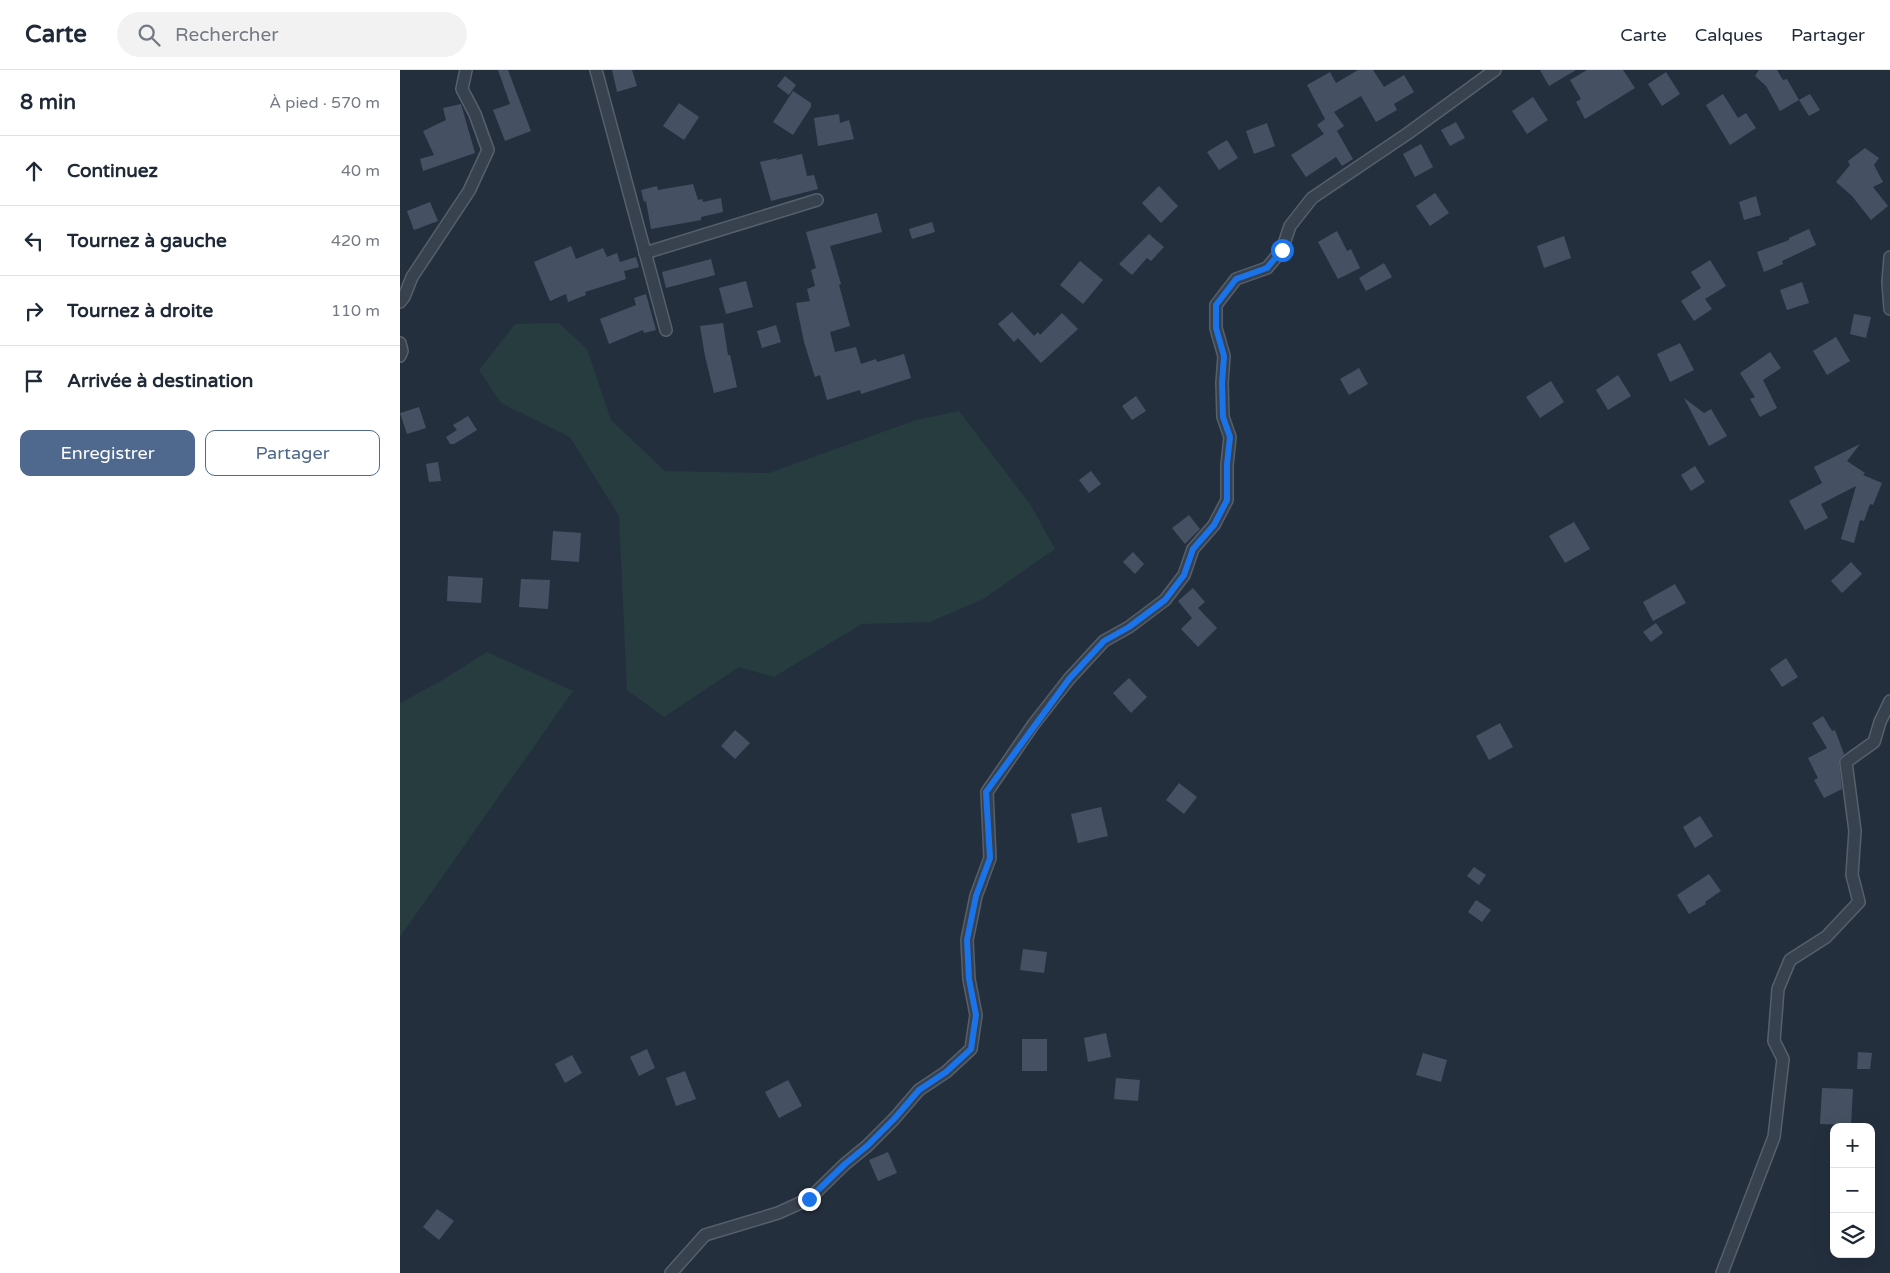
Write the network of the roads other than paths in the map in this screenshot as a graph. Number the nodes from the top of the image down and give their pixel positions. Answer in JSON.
{"nodes":[{"id":1,"x":466,"y":70,"type":"edge"},
{"id":2,"x":596,"y":70,"type":"edge"},
{"id":3,"x":1495,"y":70,"type":"edge"},
{"id":4,"x":817,"y":200,"type":"dead end"},
{"id":5,"x":645,"y":253,"type":"junction"},
{"id":6,"x":1890,"y":258,"type":"edge"},
{"id":7,"x":400,"y":302,"type":"edge"},
{"id":8,"x":1890,"y":309,"type":"edge"},
{"id":9,"x":666,"y":330,"type":"dead end"},
{"id":10,"x":400,"y":343,"type":"edge"},
{"id":11,"x":400,"y":356,"type":"edge"},
{"id":12,"x":1890,"y":700,"type":"edge"},
{"id":13,"x":671,"y":1273,"type":"edge"},
{"id":14,"x":1722,"y":1273,"type":"edge"}],
"edges":[{"from":1,"to":7,"type":"street"},
{"from":2,"to":5,"type":"street"},
{"from":3,"to":13,"type":"street"},
{"from":4,"to":5,"type":"street"},
{"from":5,"to":9,"type":"street"},
{"from":6,"to":8,"type":"street"},
{"from":10,"to":11,"type":"street"},
{"from":12,"to":14,"type":"street"}]}
